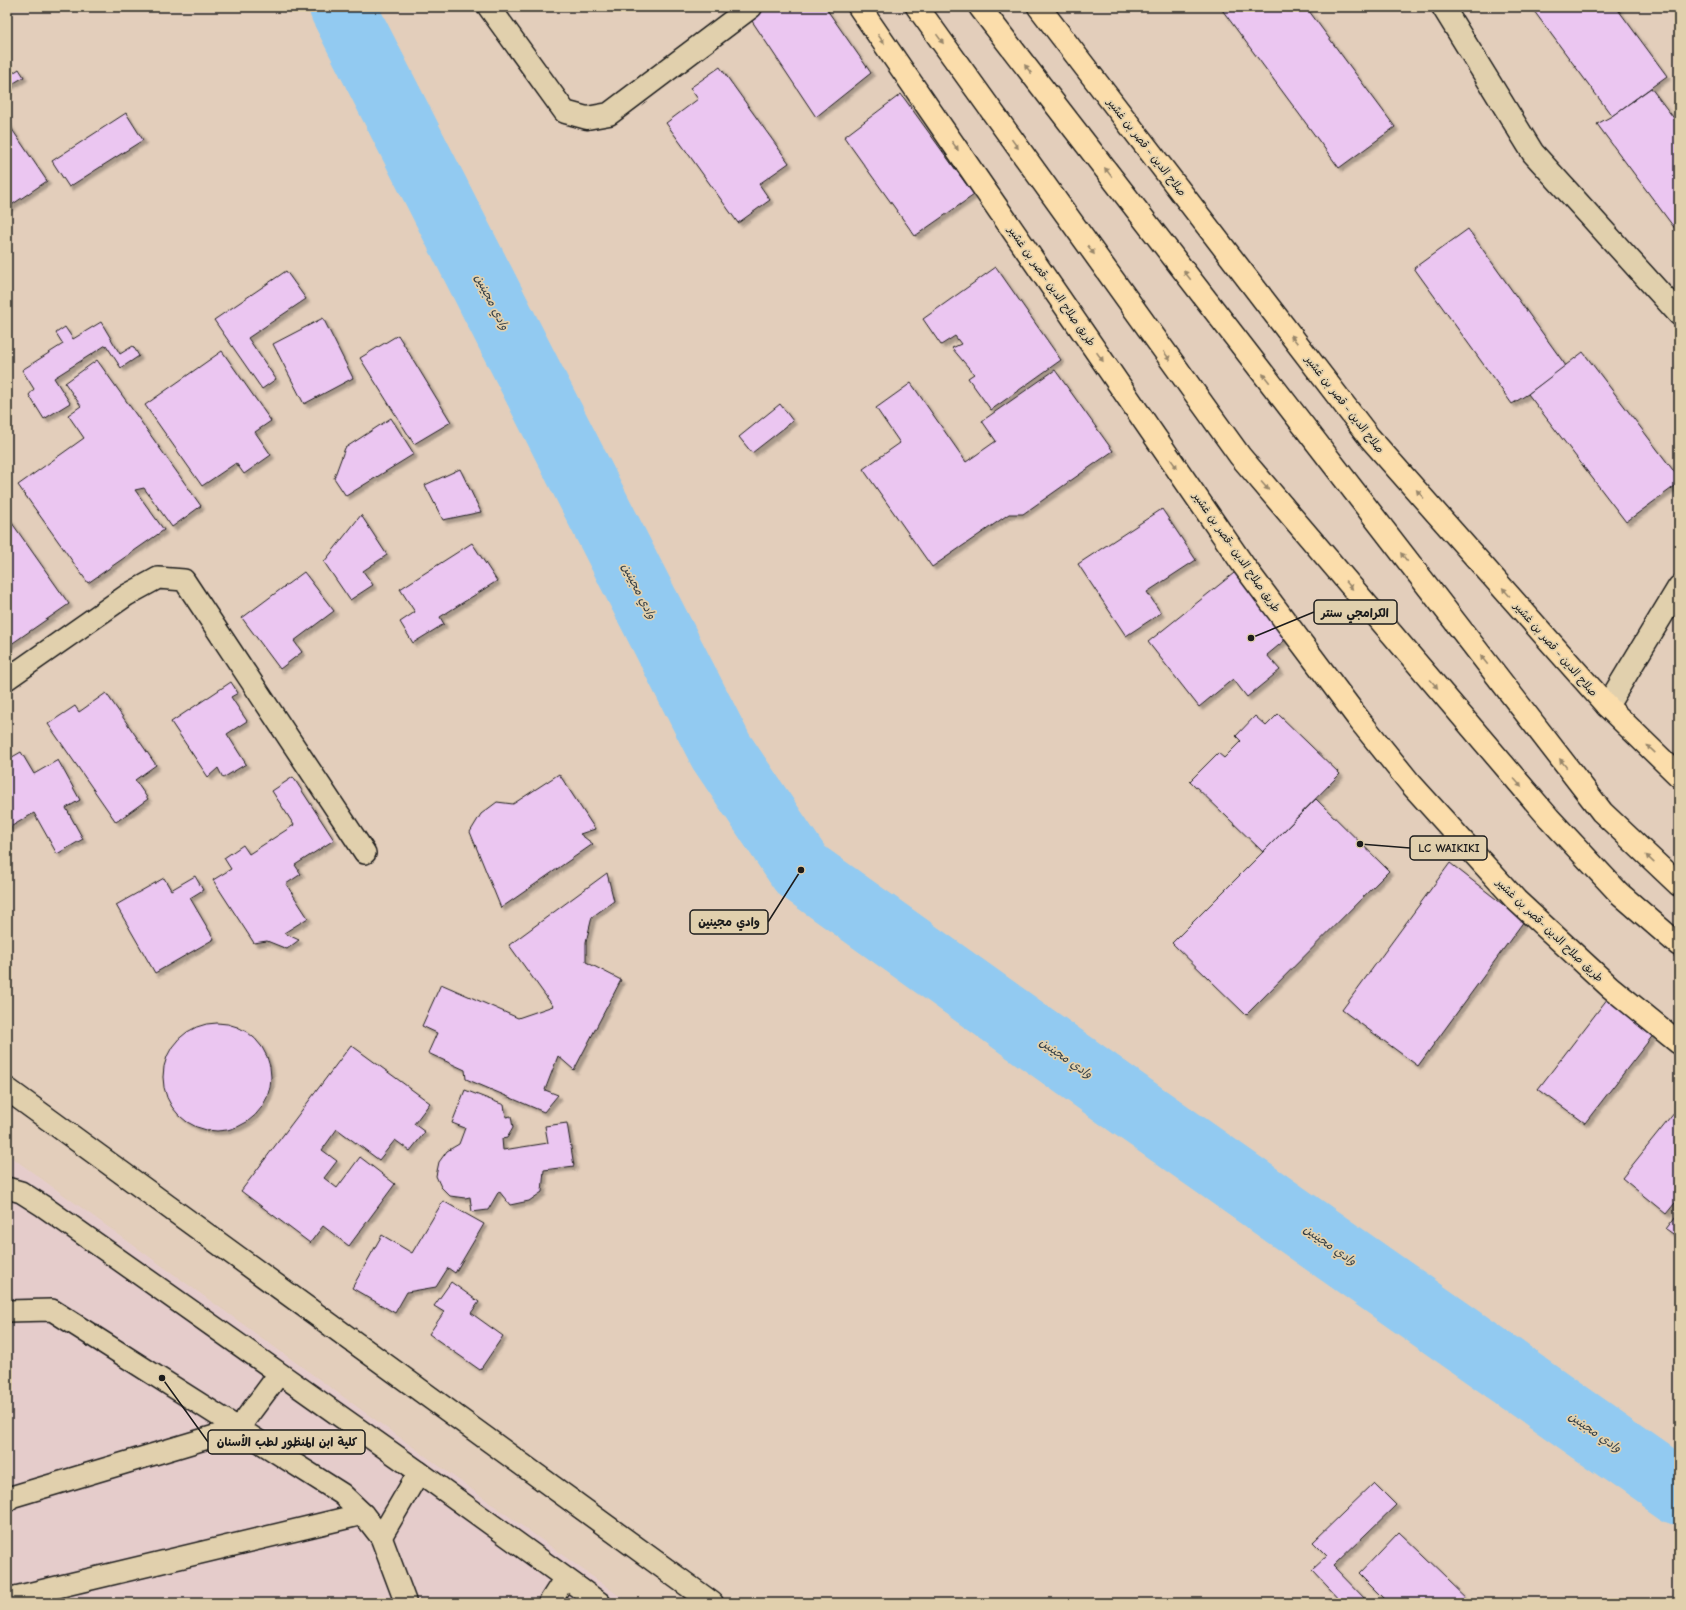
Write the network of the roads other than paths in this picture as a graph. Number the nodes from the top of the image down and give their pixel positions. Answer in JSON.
{"nodes":[{"id":1,"x":489,"y":7,"type":"edge"},
{"id":2,"x":751,"y":7,"type":"edge"},
{"id":3,"x":859,"y":7,"type":"edge"},
{"id":4,"x":917,"y":7,"type":"edge"},
{"id":5,"x":980,"y":7,"type":"edge"},
{"id":6,"x":1039,"y":7,"type":"edge"},
{"id":7,"x":1443,"y":7,"type":"edge"},
{"id":8,"x":1679,"y":314,"type":"edge"},
{"id":9,"x":1679,"y":587,"type":"edge"},
{"id":10,"x":7,"y":679,"type":"edge"},
{"id":11,"x":1607,"y":706,"type":"junction"},
{"id":12,"x":1679,"y":776,"type":"edge"},
{"id":13,"x":365,"y":853,"type":"dead end"},
{"id":14,"x":1679,"y":885,"type":"edge"},
{"id":15,"x":1679,"y":945,"type":"edge"},
{"id":16,"x":1679,"y":1043,"type":"edge"},
{"id":17,"x":7,"y":1089,"type":"edge"},
{"id":18,"x":7,"y":1188,"type":"edge"},
{"id":19,"x":7,"y":1311,"type":"edge"},
{"id":20,"x":279,"y":1374,"type":"junction"},
{"id":21,"x":238,"y":1429,"type":"junction"},
{"id":22,"x":419,"y":1472,"type":"junction"},
{"id":23,"x":7,"y":1501,"type":"edge"},
{"id":24,"x":363,"y":1514,"type":"junction"},
{"id":25,"x":381,"y":1536,"type":"junction"},
{"id":26,"x":565,"y":1578,"type":"junction"},
{"id":27,"x":7,"y":1599,"type":"edge"},
{"id":28,"x":8,"y":1603,"type":"edge"},
{"id":29,"x":404,"y":1603,"type":"edge"},
{"id":30,"x":550,"y":1603,"type":"edge"},
{"id":31,"x":600,"y":1603,"type":"edge"},
{"id":32,"x":712,"y":1603,"type":"edge"}],
"edges":[{"from":1,"to":2,"type":"street"},
{"from":3,"to":16,"type":"highway","name":"طريق صلاح الدين -قصر بن غشير","one_way":true},
{"from":4,"to":15,"type":"highway","one_way":true},
{"from":14,"to":5,"type":"highway","one_way":true},
{"from":11,"to":6,"type":"highway","name":"صلاح الدين - قصر بن غشير","one_way":true},
{"from":7,"to":8,"type":"street"},
{"from":9,"to":11,"type":"street"},
{"from":10,"to":13,"type":"lane"},
{"from":12,"to":11,"type":"highway","name":"صلاح الدين - قصر بن غشير","one_way":true},
{"from":17,"to":32,"type":"street"},
{"from":18,"to":20,"type":"lane"},
{"from":19,"to":21,"type":"lane"},
{"from":20,"to":21,"type":"lane"},
{"from":20,"to":22,"type":"lane"},
{"from":21,"to":23,"type":"lane"},
{"from":21,"to":24,"type":"lane"},
{"from":22,"to":25,"type":"lane"},
{"from":22,"to":26,"type":"lane"},
{"from":24,"to":25,"type":"lane"},
{"from":24,"to":27,"type":"lane"},
{"from":25,"to":29,"type":"lane"},
{"from":26,"to":30,"type":"lane"},
{"from":26,"to":31,"type":"lane"},
{"from":27,"to":28,"type":"lane"}]}
